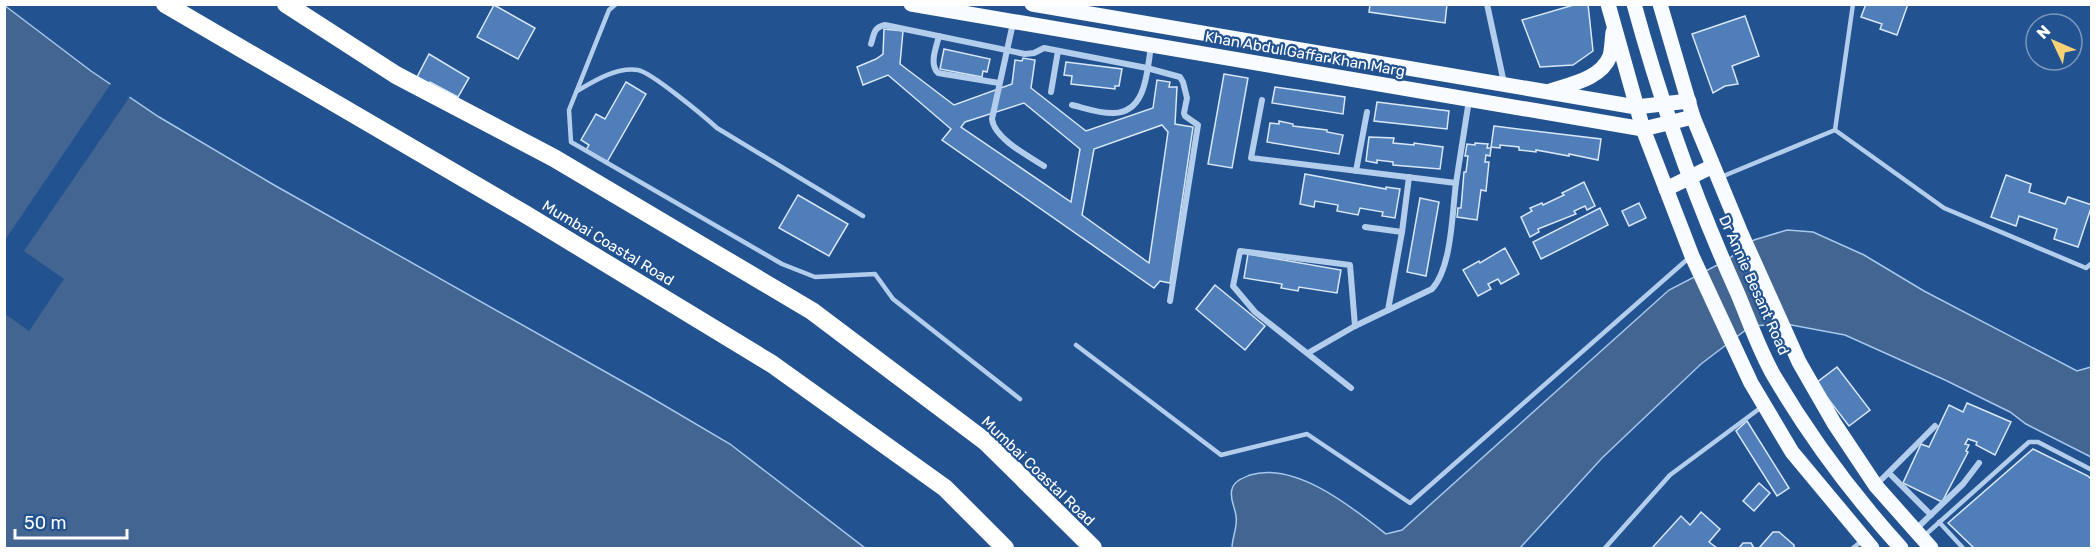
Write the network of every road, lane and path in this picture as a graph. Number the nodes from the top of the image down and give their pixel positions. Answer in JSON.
{"nodes":[{"id":1,"x":165,"y":4,"type":"edge"},
{"id":2,"x":285,"y":4,"type":"edge"},
{"id":3,"x":616,"y":4,"type":"edge"},
{"id":4,"x":911,"y":4,"type":"edge"},
{"id":5,"x":1032,"y":4,"type":"edge"},
{"id":6,"x":1487,"y":4,"type":"edge"},
{"id":7,"x":1608,"y":4,"type":"edge"},
{"id":8,"x":1634,"y":4,"type":"edge"},
{"id":9,"x":1660,"y":4,"type":"edge"},
{"id":10,"x":1853,"y":4,"type":"edge"},
{"id":11,"x":1065,"y":7,"type":"edge"},
{"id":12,"x":1013,"y":22,"type":"junction"},
{"id":13,"x":1614,"y":26,"type":"junction"},
{"id":14,"x":939,"y":36,"type":"junction"},
{"id":15,"x":871,"y":44,"type":"dead end"},
{"id":16,"x":1151,"y":46,"type":"junction"},
{"id":17,"x":1006,"y":50,"type":"junction"},
{"id":18,"x":1058,"y":51,"type":"junction"},
{"id":19,"x":1148,"y":68,"type":"junction"},
{"id":20,"x":999,"y":83,"type":"junction"},
{"id":21,"x":1504,"y":85,"type":"junction"},
{"id":22,"x":577,"y":91,"type":"junction"},
{"id":23,"x":1051,"y":92,"type":"dead end"},
{"id":24,"x":1547,"y":92,"type":"junction"},
{"id":25,"x":1262,"y":100,"type":"dead end"},
{"id":26,"x":1469,"y":100,"type":"junction"},
{"id":27,"x":1689,"y":101,"type":"junction"},
{"id":28,"x":1072,"y":105,"type":"dead end"},
{"id":29,"x":1636,"y":107,"type":"junction"},
{"id":30,"x":1367,"y":112,"type":"dead end"},
{"id":31,"x":1693,"y":117,"type":"junction"},
{"id":32,"x":1643,"y":129,"type":"junction"},
{"id":33,"x":1835,"y":130,"type":"junction"},
{"id":34,"x":1044,"y":166,"type":"dead end"},
{"id":35,"x":1356,"y":171,"type":"junction"},
{"id":36,"x":1716,"y":172,"type":"junction"},
{"id":37,"x":1408,"y":177,"type":"junction"},
{"id":38,"x":1456,"y":183,"type":"junction"},
{"id":39,"x":1666,"y":189,"type":"junction"},
{"id":40,"x":863,"y":216,"type":"dead end"},
{"id":41,"x":1365,"y":227,"type":"dead end"},
{"id":42,"x":1402,"y":232,"type":"junction"},
{"id":43,"x":1692,"y":256,"type":"junction"},
{"id":44,"x":2091,"y":263,"type":"edge"},
{"id":45,"x":1170,"y":301,"type":"dead end"},
{"id":46,"x":1388,"y":310,"type":"junction"},
{"id":47,"x":1355,"y":326,"type":"junction"},
{"id":48,"x":1076,"y":345,"type":"dead end"},
{"id":49,"x":1308,"y":353,"type":"junction"},
{"id":50,"x":1351,"y":388,"type":"dead end"},
{"id":51,"x":1020,"y":399,"type":"dead end"},
{"id":52,"x":1765,"y":404,"type":"junction"},
{"id":53,"x":1935,"y":426,"type":"dead end"},
{"id":54,"x":1979,"y":463,"type":"dead end"},
{"id":55,"x":2091,"y":470,"type":"edge"},
{"id":56,"x":1889,"y":473,"type":"junction"},
{"id":57,"x":1876,"y":486,"type":"junction"},
{"id":58,"x":1931,"y":515,"type":"junction"},
{"id":59,"x":1939,"y":522,"type":"junction"},
{"id":60,"x":1922,"y":539,"type":"edge"},
{"id":61,"x":1863,"y":546,"type":"edge"},
{"id":62,"x":1005,"y":549,"type":"edge"},
{"id":63,"x":1093,"y":549,"type":"edge"},
{"id":64,"x":1605,"y":549,"type":"edge"},
{"id":65,"x":1901,"y":549,"type":"edge"},
{"id":66,"x":1963,"y":549,"type":"edge"}],
"edges":[{"from":1,"to":62,"type":"highway","name":"Mumbai Coastal Road"},
{"from":2,"to":63,"type":"highway","name":"Mumbai Coastal Road"},
{"from":3,"to":22,"type":"lane"},
{"from":4,"to":12,"type":"main road","name":"Khan Abdul Gaffar Khan Marg"},
{"from":5,"to":11,"type":"main road","name":"Khan Abdul Gaffar Khan Marg"},
{"from":6,"to":21,"type":"street"},
{"from":7,"to":13,"type":"main road"},
{"from":8,"to":65,"type":"main road","name":"Dr Annie Besant Road","bridge":true},
{"from":9,"to":27,"type":"main road","name":"Dr Annie Besant Road"},
{"from":10,"to":33,"type":"lane"},
{"from":11,"to":21,"type":"main road","name":"Khan Abdul Gaffar Khan Marg"},
{"from":12,"to":16,"type":"main road","name":"Khan Abdul Gaffar Khan Marg"},
{"from":12,"to":17,"type":"street"},
{"from":13,"to":24,"type":"main road"},
{"from":13,"to":29,"type":"main road"},
{"from":14,"to":15,"type":"street"},
{"from":14,"to":17,"type":"street"},
{"from":14,"to":20,"type":"street"},
{"from":16,"to":19,"type":"street"},
{"from":16,"to":26,"type":"main road","name":"Khan Abdul Gaffar Khan Marg"},
{"from":17,"to":18,"type":"street"},
{"from":17,"to":20,"type":"street"},
{"from":18,"to":19,"type":"street"},
{"from":18,"to":23,"type":"street"},
{"from":19,"to":28,"type":"street"},
{"from":19,"to":45,"type":"street"},
{"from":20,"to":34,"type":"street"},
{"from":21,"to":24,"type":"main road","name":"Khan Abdul Gaffar Khan Marg"},
{"from":22,"to":40,"type":"lane"},
{"from":22,"to":51,"type":"lane"},
{"from":24,"to":29,"type":"main road","name":"Khan Abdul Gaffar Khan Marg"},
{"from":25,"to":35,"type":"street"},
{"from":26,"to":32,"type":"main road","name":"Khan Abdul Gaffar Khan Marg"},
{"from":26,"to":38,"type":"street"},
{"from":27,"to":29,"type":"main road","name":"Khan Abdul Gaffar Khan Marg"},
{"from":27,"to":31,"type":"main road","name":"Dr Annie Besant Road"},
{"from":29,"to":32,"type":"main road"},
{"from":30,"to":35,"type":"street"},
{"from":31,"to":32,"type":"main road","name":"Khan Abdul Gaffar Khan Marg"},
{"from":31,"to":36,"type":"main road","name":"Dr Annie Besant Road"},
{"from":32,"to":39,"type":"main road"},
{"from":33,"to":36,"type":"lane"},
{"from":33,"to":44,"type":"lane"},
{"from":35,"to":37,"type":"street"},
{"from":36,"to":39,"type":"main road"},
{"from":36,"to":57,"type":"main road","name":"Dr Annie Besant Road"},
{"from":37,"to":38,"type":"street"},
{"from":37,"to":42,"type":"street"},
{"from":38,"to":46,"type":"street"},
{"from":39,"to":43,"type":"main road"},
{"from":41,"to":42,"type":"street"},
{"from":42,"to":46,"type":"street"},
{"from":43,"to":48,"type":"lane"},
{"from":43,"to":52,"type":"main road"},
{"from":46,"to":47,"type":"street"},
{"from":47,"to":49,"type":"street"},
{"from":47,"to":49,"type":"street"},
{"from":49,"to":50,"type":"street"},
{"from":52,"to":61,"type":"main road"},
{"from":52,"to":64,"type":"lane"},
{"from":53,"to":56,"type":"street"},
{"from":54,"to":58,"type":"street"},
{"from":55,"to":59,"type":"lane"},
{"from":56,"to":57,"type":"street"},
{"from":56,"to":58,"type":"street"},
{"from":57,"to":60,"type":"main road","name":"Dr Annie Besant Road"},
{"from":58,"to":60,"type":"street"},
{"from":59,"to":60,"type":"lane"},
{"from":59,"to":66,"type":"lane"}]}
